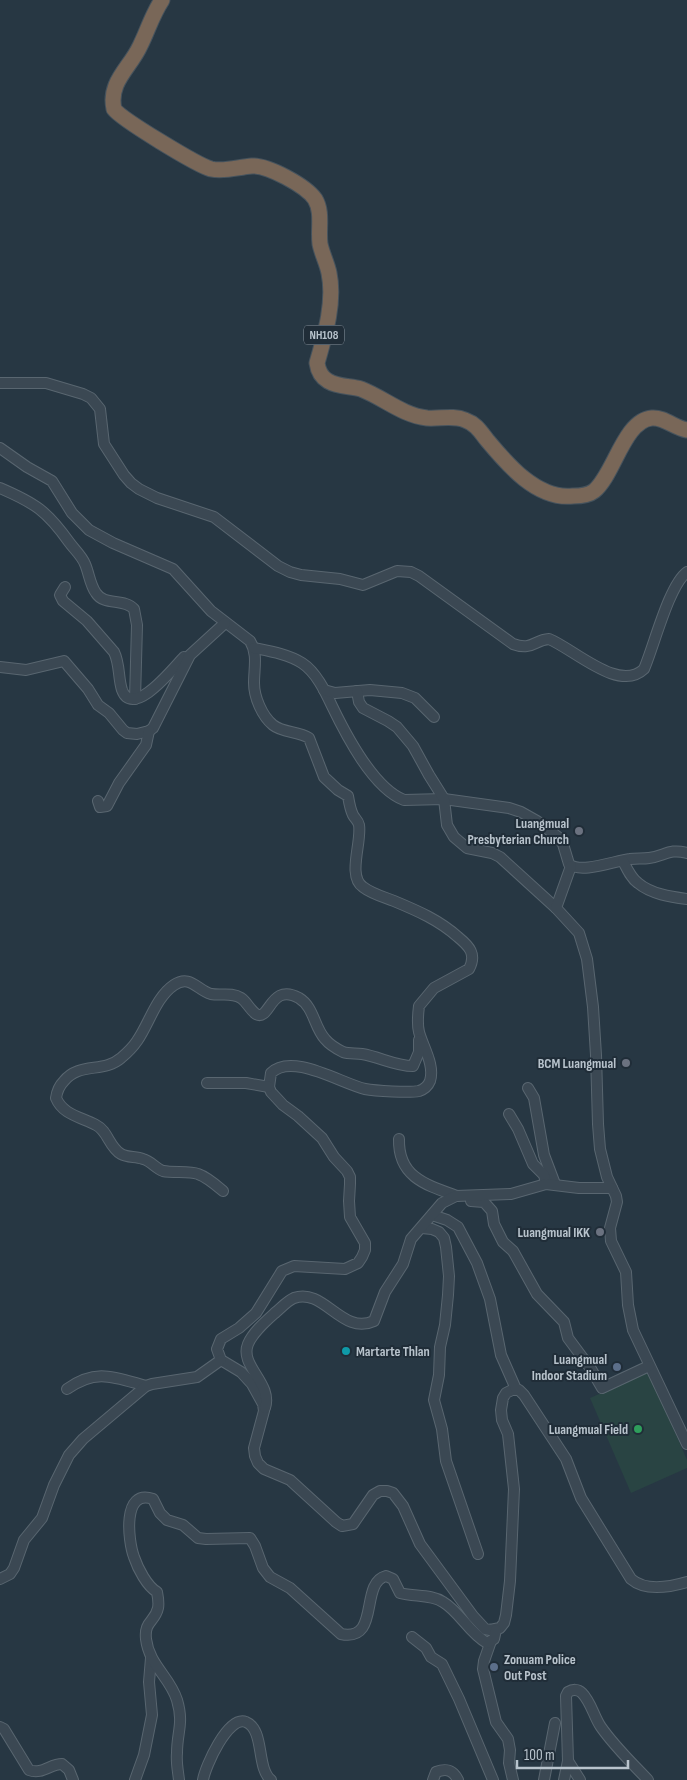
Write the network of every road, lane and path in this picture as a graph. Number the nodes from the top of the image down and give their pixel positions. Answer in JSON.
{"nodes":[{"id":1,"x":162,"y":0,"type":"edge"},
{"id":2,"x":0,"y":383,"type":"edge"},
{"id":3,"x":687,"y":430,"type":"edge"},
{"id":4,"x":0,"y":448,"type":"edge"},
{"id":5,"x":0,"y":488,"type":"edge"},
{"id":6,"x":687,"y":572,"type":"edge"},
{"id":7,"x":65,"y":587,"type":"dead end"},
{"id":8,"x":225,"y":622,"type":"junction"},
{"id":9,"x":254,"y":648,"type":"junction"},
{"id":10,"x":190,"y":655,"type":"junction"},
{"id":11,"x":0,"y":667,"type":"edge"},
{"id":12,"x":324,"y":690,"type":"junction"},
{"id":13,"x":357,"y":691,"type":"junction"},
{"id":14,"x":135,"y":699,"type":"junction"},
{"id":15,"x":434,"y":717,"type":"dead end"},
{"id":16,"x":149,"y":731,"type":"junction"},
{"id":17,"x":444,"y":799,"type":"junction"},
{"id":18,"x":98,"y":801,"type":"dead end"},
{"id":19,"x":687,"y":853,"type":"edge"},
{"id":20,"x":623,"y":861,"type":"junction"},
{"id":21,"x":571,"y":866,"type":"junction"},
{"id":22,"x":687,"y":898,"type":"edge"},
{"id":23,"x":556,"y":908,"type":"junction"},
{"id":24,"x":419,"y":1032,"type":"junction"},
{"id":25,"x":207,"y":1083,"type":"dead end"},
{"id":26,"x":269,"y":1087,"type":"junction"},
{"id":27,"x":528,"y":1088,"type":"dead end"},
{"id":28,"x":509,"y":1114,"type":"dead end"},
{"id":29,"x":399,"y":1139,"type":"dead end"},
{"id":30,"x":551,"y":1184,"type":"junction"},
{"id":31,"x":612,"y":1188,"type":"junction"},
{"id":32,"x":223,"y":1191,"type":"dead end"},
{"id":33,"x":456,"y":1196,"type":"junction"},
{"id":34,"x":432,"y":1215,"type":"junction"},
{"id":35,"x":422,"y":1228,"type":"junction"},
{"id":36,"x":221,"y":1360,"type":"junction"},
{"id":37,"x":649,"y":1366,"type":"junction"},
{"id":38,"x":146,"y":1386,"type":"junction"},
{"id":39,"x":67,"y":1389,"type":"dead end"},
{"id":40,"x":516,"y":1389,"type":"junction"},
{"id":41,"x":264,"y":1411,"type":"junction"},
{"id":42,"x":687,"y":1444,"type":"edge"},
{"id":43,"x":478,"y":1554,"type":"dead end"},
{"id":44,"x":0,"y":1579,"type":"edge"},
{"id":45,"x":687,"y":1582,"type":"edge"},
{"id":46,"x":496,"y":1630,"type":"junction"},
{"id":47,"x":412,"y":1637,"type":"dead end"},
{"id":48,"x":491,"y":1641,"type":"junction"},
{"id":49,"x":151,"y":1657,"type":"junction"},
{"id":50,"x":555,"y":1723,"type":"dead end"},
{"id":51,"x":0,"y":1727,"type":"edge"},
{"id":52,"x":568,"y":1761,"type":"junction"},
{"id":53,"x":74,"y":1780,"type":"edge"},
{"id":54,"x":135,"y":1780,"type":"edge"},
{"id":55,"x":179,"y":1780,"type":"edge"},
{"id":56,"x":203,"y":1780,"type":"edge"},
{"id":57,"x":271,"y":1780,"type":"edge"},
{"id":58,"x":433,"y":1780,"type":"edge"},
{"id":59,"x":458,"y":1780,"type":"edge"},
{"id":60,"x":493,"y":1780,"type":"edge"},
{"id":61,"x":513,"y":1780,"type":"edge"},
{"id":62,"x":544,"y":1780,"type":"edge"},
{"id":63,"x":564,"y":1780,"type":"edge"},
{"id":64,"x":580,"y":1780,"type":"edge"},
{"id":65,"x":648,"y":1780,"type":"edge"}],
"edges":[{"from":1,"to":3,"type":"highway","number":"NH108"},
{"from":2,"to":6,"type":"street"},
{"from":4,"to":8,"type":"street"},
{"from":5,"to":14,"type":"street"},
{"from":7,"to":14,"type":"street"},
{"from":8,"to":9,"type":"street"},
{"from":8,"to":10,"type":"street"},
{"from":9,"to":12,"type":"street"},
{"from":9,"to":24,"type":"street"},
{"from":10,"to":14,"type":"street"},
{"from":10,"to":16,"type":"street"},
{"from":11,"to":16,"type":"street"},
{"from":12,"to":13,"type":"street"},
{"from":12,"to":17,"type":"street"},
{"from":13,"to":15,"type":"street"},
{"from":13,"to":17,"type":"street"},
{"from":16,"to":18,"type":"street"},
{"from":17,"to":21,"type":"street"},
{"from":17,"to":23,"type":"street"},
{"from":19,"to":20,"type":"street"},
{"from":20,"to":21,"type":"street"},
{"from":20,"to":22,"type":"street"},
{"from":21,"to":23,"type":"street"},
{"from":23,"to":31,"type":"street"},
{"from":24,"to":26,"type":"street"},
{"from":24,"to":32,"type":"street"},
{"from":25,"to":26,"type":"street"},
{"from":26,"to":36,"type":"street"},
{"from":27,"to":30,"type":"street"},
{"from":28,"to":30,"type":"street"},
{"from":29,"to":33,"type":"street"},
{"from":30,"to":31,"type":"street"},
{"from":30,"to":33,"type":"street"},
{"from":31,"to":37,"type":"street"},
{"from":33,"to":34,"type":"street"},
{"from":33,"to":37,"type":"street"},
{"from":34,"to":35,"type":"street"},
{"from":34,"to":40,"type":"street"},
{"from":35,"to":41,"type":"street"},
{"from":35,"to":43,"type":"street"},
{"from":36,"to":38,"type":"street"},
{"from":36,"to":41,"type":"street"},
{"from":37,"to":42,"type":"street"},
{"from":38,"to":39,"type":"street"},
{"from":38,"to":44,"type":"street"},
{"from":40,"to":45,"type":"street"},
{"from":40,"to":46,"type":"street"},
{"from":41,"to":46,"type":"street"},
{"from":46,"to":48,"type":"street"},
{"from":47,"to":60,"type":"street"},
{"from":48,"to":49,"type":"street"},
{"from":48,"to":61,"type":"street"},
{"from":49,"to":54,"type":"street"},
{"from":49,"to":55,"type":"street"},
{"from":50,"to":62,"type":"street"},
{"from":51,"to":53,"type":"street"},
{"from":52,"to":63,"type":"street"},
{"from":52,"to":64,"type":"street"},
{"from":52,"to":65,"type":"street"},
{"from":56,"to":57,"type":"street"},
{"from":58,"to":59,"type":"street"}]}
